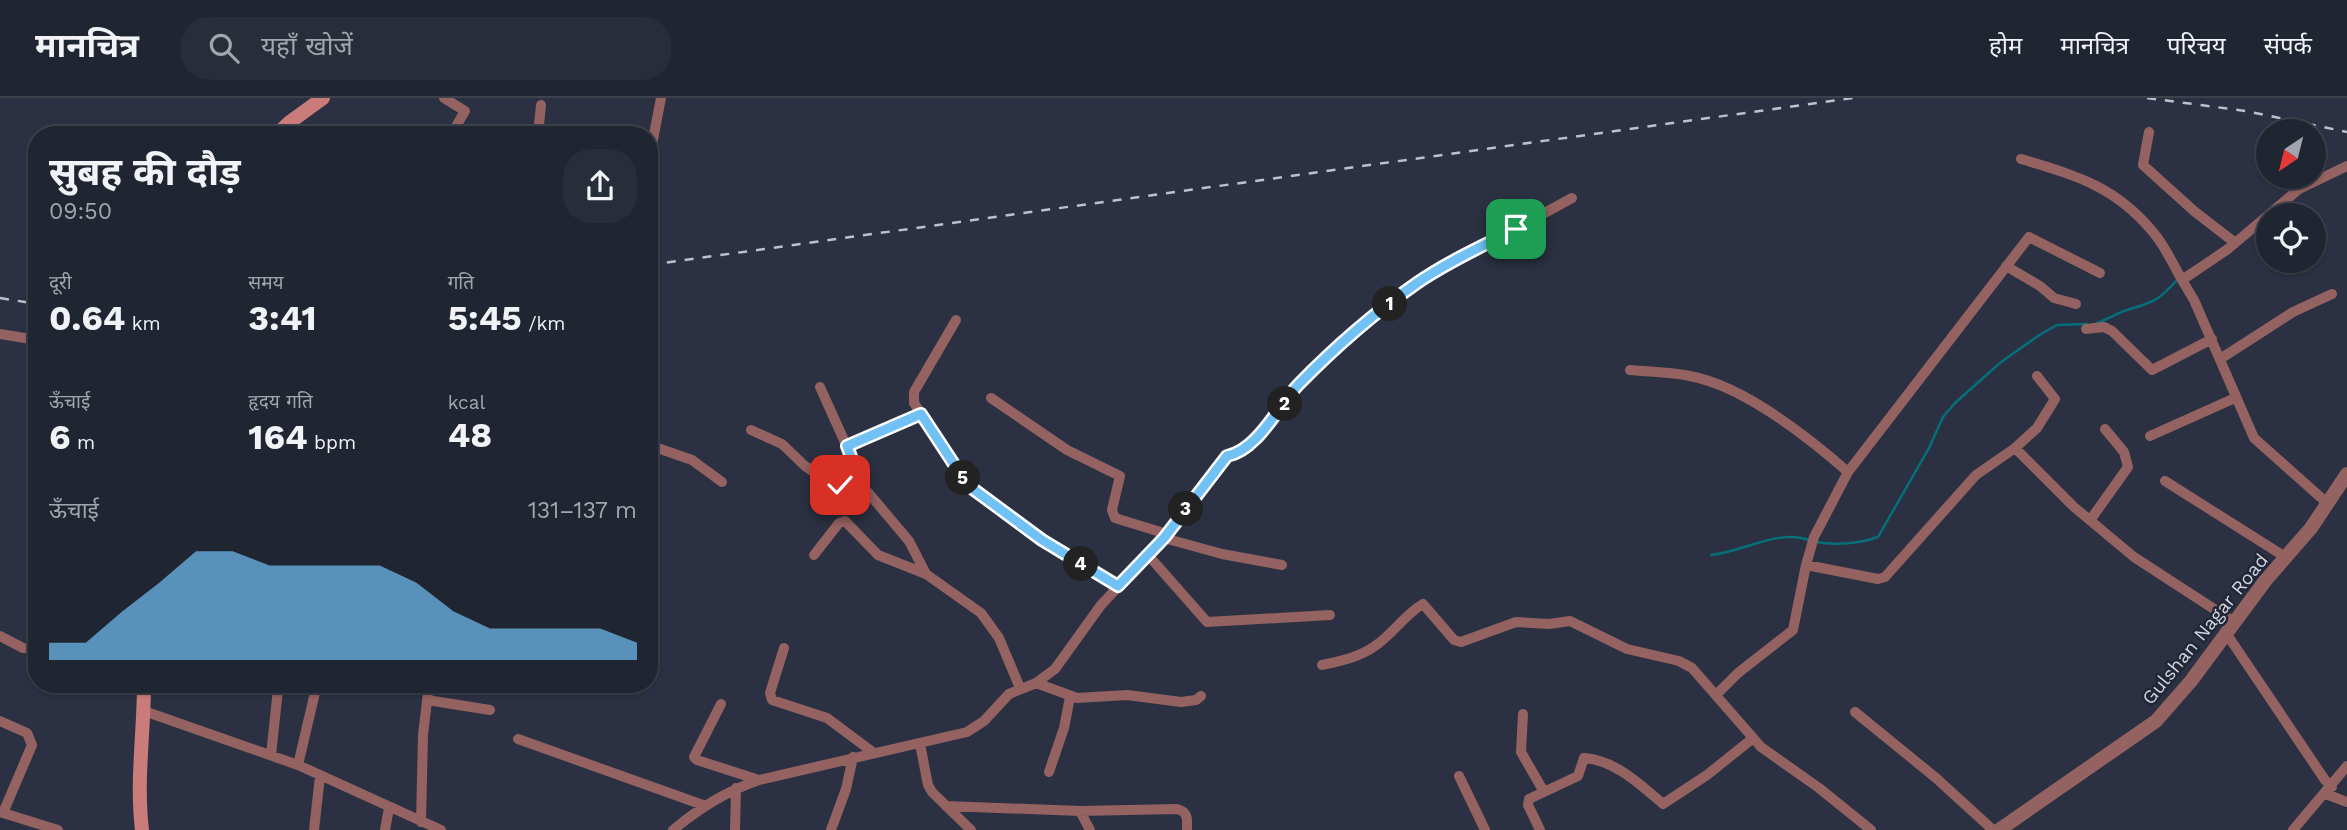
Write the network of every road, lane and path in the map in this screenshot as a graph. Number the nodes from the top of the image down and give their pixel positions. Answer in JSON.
{"nodes":[{"id":1,"x":323,"y":98,"type":"edge"},
{"id":2,"x":444,"y":98,"type":"edge"},
{"id":3,"x":661,"y":98,"type":"edge"},
{"id":4,"x":541,"y":105,"type":"dead end"},
{"id":5,"x":286,"y":126,"type":"edge"},
{"id":6,"x":456,"y":126,"type":"edge"},
{"id":7,"x":539,"y":126,"type":"edge"},
{"id":8,"x":655,"y":126,"type":"edge"},
{"id":9,"x":2148,"y":132,"type":"dead end"},
{"id":10,"x":2021,"y":159,"type":"dead end"},
{"id":11,"x":2347,"y":166,"type":"edge"},
{"id":12,"x":1572,"y":198,"type":"dead end"},
{"id":13,"x":2234,"y":242,"type":"junction"},
{"id":14,"x":2006,"y":266,"type":"junction"},
{"id":15,"x":2100,"y":273,"type":"dead end"},
{"id":16,"x":2182,"y":280,"type":"junction"},
{"id":17,"x":2332,"y":294,"type":"dead end"},
{"id":18,"x":2076,"y":304,"type":"dead end"},
{"id":19,"x":956,"y":320,"type":"dead end"},
{"id":20,"x":2086,"y":329,"type":"dead end"},
{"id":21,"x":0,"y":334,"type":"edge"},
{"id":22,"x":28,"y":339,"type":"edge"},
{"id":23,"x":2212,"y":339,"type":"junction"},
{"id":24,"x":2220,"y":359,"type":"junction"},
{"id":25,"x":1630,"y":370,"type":"dead end"},
{"id":26,"x":2037,"y":376,"type":"dead end"},
{"id":27,"x":820,"y":387,"type":"dead end"},
{"id":28,"x":991,"y":398,"type":"dead end"},
{"id":29,"x":2235,"y":398,"type":"junction"},
{"id":30,"x":921,"y":414,"type":"junction"},
{"id":31,"x":2105,"y":429,"type":"dead end"},
{"id":32,"x":751,"y":430,"type":"dead end"},
{"id":33,"x":2150,"y":436,"type":"dead end"},
{"id":34,"x":847,"y":446,"type":"junction"},
{"id":35,"x":658,"y":448,"type":"edge"},
{"id":36,"x":2015,"y":448,"type":"junction"},
{"id":37,"x":1848,"y":472,"type":"junction"},
{"id":38,"x":2347,"y":474,"type":"edge"},
{"id":39,"x":853,"y":479,"type":"junction"},
{"id":40,"x":2165,"y":481,"type":"dead end"},
{"id":41,"x":722,"y":482,"type":"dead end"},
{"id":42,"x":2327,"y":503,"type":"junction"},
{"id":43,"x":2091,"y":519,"type":"junction"},
{"id":44,"x":1166,"y":536,"type":"junction"},
{"id":45,"x":814,"y":555,"type":"dead end"},
{"id":46,"x":1148,"y":555,"type":"junction"},
{"id":47,"x":2287,"y":558,"type":"junction"},
{"id":48,"x":1282,"y":565,"type":"dead end"},
{"id":49,"x":1806,"y":565,"type":"junction"},
{"id":50,"x":926,"y":574,"type":"junction"},
{"id":51,"x":1118,"y":586,"type":"junction"},
{"id":52,"x":1331,"y":615,"type":"dead end"},
{"id":53,"x":2230,"y":628,"type":"junction"},
{"id":54,"x":0,"y":636,"type":"edge"},
{"id":55,"x":28,"y":648,"type":"edge"},
{"id":56,"x":784,"y":648,"type":"dead end"},
{"id":57,"x":1322,"y":665,"type":"dead end"},
{"id":58,"x":1036,"y":683,"type":"junction"},
{"id":59,"x":1020,"y":688,"type":"junction"},
{"id":60,"x":145,"y":693,"type":"edge"},
{"id":61,"x":278,"y":693,"type":"edge"},
{"id":62,"x":315,"y":693,"type":"edge"},
{"id":63,"x":428,"y":693,"type":"edge"},
{"id":64,"x":1716,"y":695,"type":"junction"},
{"id":65,"x":1201,"y":696,"type":"dead end"},
{"id":66,"x":1070,"y":697,"type":"junction"},
{"id":67,"x":427,"y":700,"type":"junction"},
{"id":68,"x":721,"y":704,"type":"dead end"},
{"id":69,"x":490,"y":710,"type":"dead end"},
{"id":70,"x":144,"y":711,"type":"junction"},
{"id":71,"x":1855,"y":712,"type":"dead end"},
{"id":72,"x":1523,"y":714,"type":"dead end"},
{"id":73,"x":0,"y":721,"type":"edge"},
{"id":74,"x":518,"y":739,"type":"dead end"},
{"id":75,"x":1752,"y":739,"type":"junction"},
{"id":76,"x":920,"y":744,"type":"junction"},
{"id":77,"x":874,"y":753,"type":"junction"},
{"id":78,"x":271,"y":755,"type":"junction"},
{"id":79,"x":853,"y":757,"type":"junction"},
{"id":80,"x":298,"y":765,"type":"junction"},
{"id":81,"x":2347,"y":766,"type":"edge"},
{"id":82,"x":1049,"y":772,"type":"dead end"},
{"id":83,"x":320,"y":776,"type":"junction"},
{"id":84,"x":1459,"y":776,"type":"dead end"},
{"id":85,"x":759,"y":779,"type":"junction"},
{"id":86,"x":736,"y":788,"type":"junction"},
{"id":87,"x":2329,"y":790,"type":"junction"},
{"id":88,"x":1544,"y":792,"type":"junction"},
{"id":89,"x":2347,"y":802,"type":"edge"},
{"id":90,"x":704,"y":805,"type":"junction"},
{"id":91,"x":946,"y":806,"type":"junction"},
{"id":92,"x":389,"y":808,"type":"junction"},
{"id":93,"x":1080,"y":811,"type":"junction"},
{"id":94,"x":2,"y":813,"type":"edge"},
{"id":95,"x":421,"y":822,"type":"junction"},
{"id":96,"x":58,"y":830,"type":"edge"},
{"id":97,"x":142,"y":830,"type":"edge"},
{"id":98,"x":314,"y":830,"type":"edge"},
{"id":99,"x":385,"y":830,"type":"edge"},
{"id":100,"x":441,"y":830,"type":"edge"},
{"id":101,"x":673,"y":830,"type":"edge"},
{"id":102,"x":735,"y":830,"type":"edge"},
{"id":103,"x":831,"y":830,"type":"edge"},
{"id":104,"x":971,"y":830,"type":"edge"},
{"id":105,"x":1090,"y":830,"type":"edge"},
{"id":106,"x":1186,"y":830,"type":"edge"},
{"id":107,"x":1485,"y":830,"type":"edge"},
{"id":108,"x":1540,"y":830,"type":"edge"},
{"id":109,"x":1871,"y":830,"type":"edge"},
{"id":110,"x":1993,"y":830,"type":"edge"},
{"id":111,"x":1999,"y":830,"type":"edge"},
{"id":112,"x":2293,"y":830,"type":"edge"}],
"edges":[{"from":1,"to":5,"type":"main road"},
{"from":2,"to":6,"type":"street"},
{"from":3,"to":8,"type":"street"},
{"from":4,"to":7,"type":"street"},
{"from":9,"to":13,"type":"street"},
{"from":10,"to":16,"type":"street"},
{"from":11,"to":13,"type":"street"},
{"from":12,"to":44,"type":"street"},
{"from":13,"to":16,"type":"street"},
{"from":14,"to":15,"type":"street"},
{"from":14,"to":18,"type":"street"},
{"from":14,"to":37,"type":"street"},
{"from":16,"to":23,"type":"street"},
{"from":17,"to":24,"type":"street"},
{"from":19,"to":30,"type":"street"},
{"from":20,"to":23,"type":"street"},
{"from":21,"to":22,"type":"street"},
{"from":23,"to":24,"type":"street"},
{"from":24,"to":29,"type":"street"},
{"from":25,"to":37,"type":"street"},
{"from":26,"to":36,"type":"street"},
{"from":27,"to":34,"type":"street"},
{"from":28,"to":44,"type":"street"},
{"from":29,"to":33,"type":"street"},
{"from":29,"to":42,"type":"street"},
{"from":30,"to":34,"type":"street"},
{"from":30,"to":51,"type":"street"},
{"from":31,"to":43,"type":"street"},
{"from":32,"to":39,"type":"street"},
{"from":34,"to":39,"type":"street"},
{"from":35,"to":41,"type":"street"},
{"from":36,"to":43,"type":"street"},
{"from":36,"to":49,"type":"street"},
{"from":37,"to":49,"type":"street"},
{"from":38,"to":42,"type":"street","name":"Gulshan Nagar Road"},
{"from":39,"to":50,"type":"street"},
{"from":40,"to":47,"type":"street"},
{"from":42,"to":47,"type":"street","name":"Gulshan Nagar Road"},
{"from":43,"to":53,"type":"street"},
{"from":44,"to":46,"type":"street"},
{"from":44,"to":48,"type":"street"},
{"from":45,"to":50,"type":"street"},
{"from":46,"to":51,"type":"street"},
{"from":46,"to":52,"type":"street"},
{"from":47,"to":53,"type":"street","name":"Gulshan Nagar Road"},
{"from":49,"to":64,"type":"street"},
{"from":50,"to":59,"type":"street"},
{"from":51,"to":58,"type":"street"},
{"from":53,"to":87,"type":"street"},
{"from":53,"to":111,"type":"street","name":"Gulshan Nagar Road"},
{"from":54,"to":55,"type":"street"},
{"from":56,"to":77,"type":"street"},
{"from":57,"to":64,"type":"street"},
{"from":58,"to":59,"type":"street"},
{"from":58,"to":66,"type":"street"},
{"from":59,"to":76,"type":"street"},
{"from":60,"to":70,"type":"main road"},
{"from":61,"to":78,"type":"street"},
{"from":62,"to":80,"type":"street"},
{"from":63,"to":67,"type":"street"},
{"from":64,"to":75,"type":"street"},
{"from":65,"to":66,"type":"street"},
{"from":66,"to":82,"type":"street"},
{"from":67,"to":69,"type":"street"},
{"from":67,"to":95,"type":"street"},
{"from":68,"to":85,"type":"street"},
{"from":70,"to":78,"type":"street"},
{"from":70,"to":97,"type":"main road"},
{"from":71,"to":110,"type":"street"},
{"from":72,"to":88,"type":"street"},
{"from":73,"to":94,"type":"street"},
{"from":74,"to":90,"type":"street"},
{"from":75,"to":88,"type":"street"},
{"from":75,"to":109,"type":"street"},
{"from":76,"to":77,"type":"street"},
{"from":76,"to":91,"type":"street"},
{"from":77,"to":79,"type":"street"},
{"from":78,"to":80,"type":"street"},
{"from":79,"to":85,"type":"street"},
{"from":79,"to":103,"type":"street"},
{"from":80,"to":83,"type":"street"},
{"from":81,"to":87,"type":"street"},
{"from":83,"to":92,"type":"street"},
{"from":83,"to":98,"type":"street"},
{"from":84,"to":107,"type":"street"},
{"from":85,"to":86,"type":"street"},
{"from":86,"to":90,"type":"street"},
{"from":86,"to":102,"type":"street"},
{"from":87,"to":89,"type":"street"},
{"from":87,"to":112,"type":"street"},
{"from":88,"to":108,"type":"street"},
{"from":90,"to":101,"type":"street"},
{"from":91,"to":93,"type":"street"},
{"from":91,"to":104,"type":"street"},
{"from":92,"to":95,"type":"street"},
{"from":92,"to":99,"type":"street"},
{"from":93,"to":105,"type":"street"},
{"from":93,"to":106,"type":"street"},
{"from":94,"to":96,"type":"street"},
{"from":95,"to":100,"type":"street"}]}
